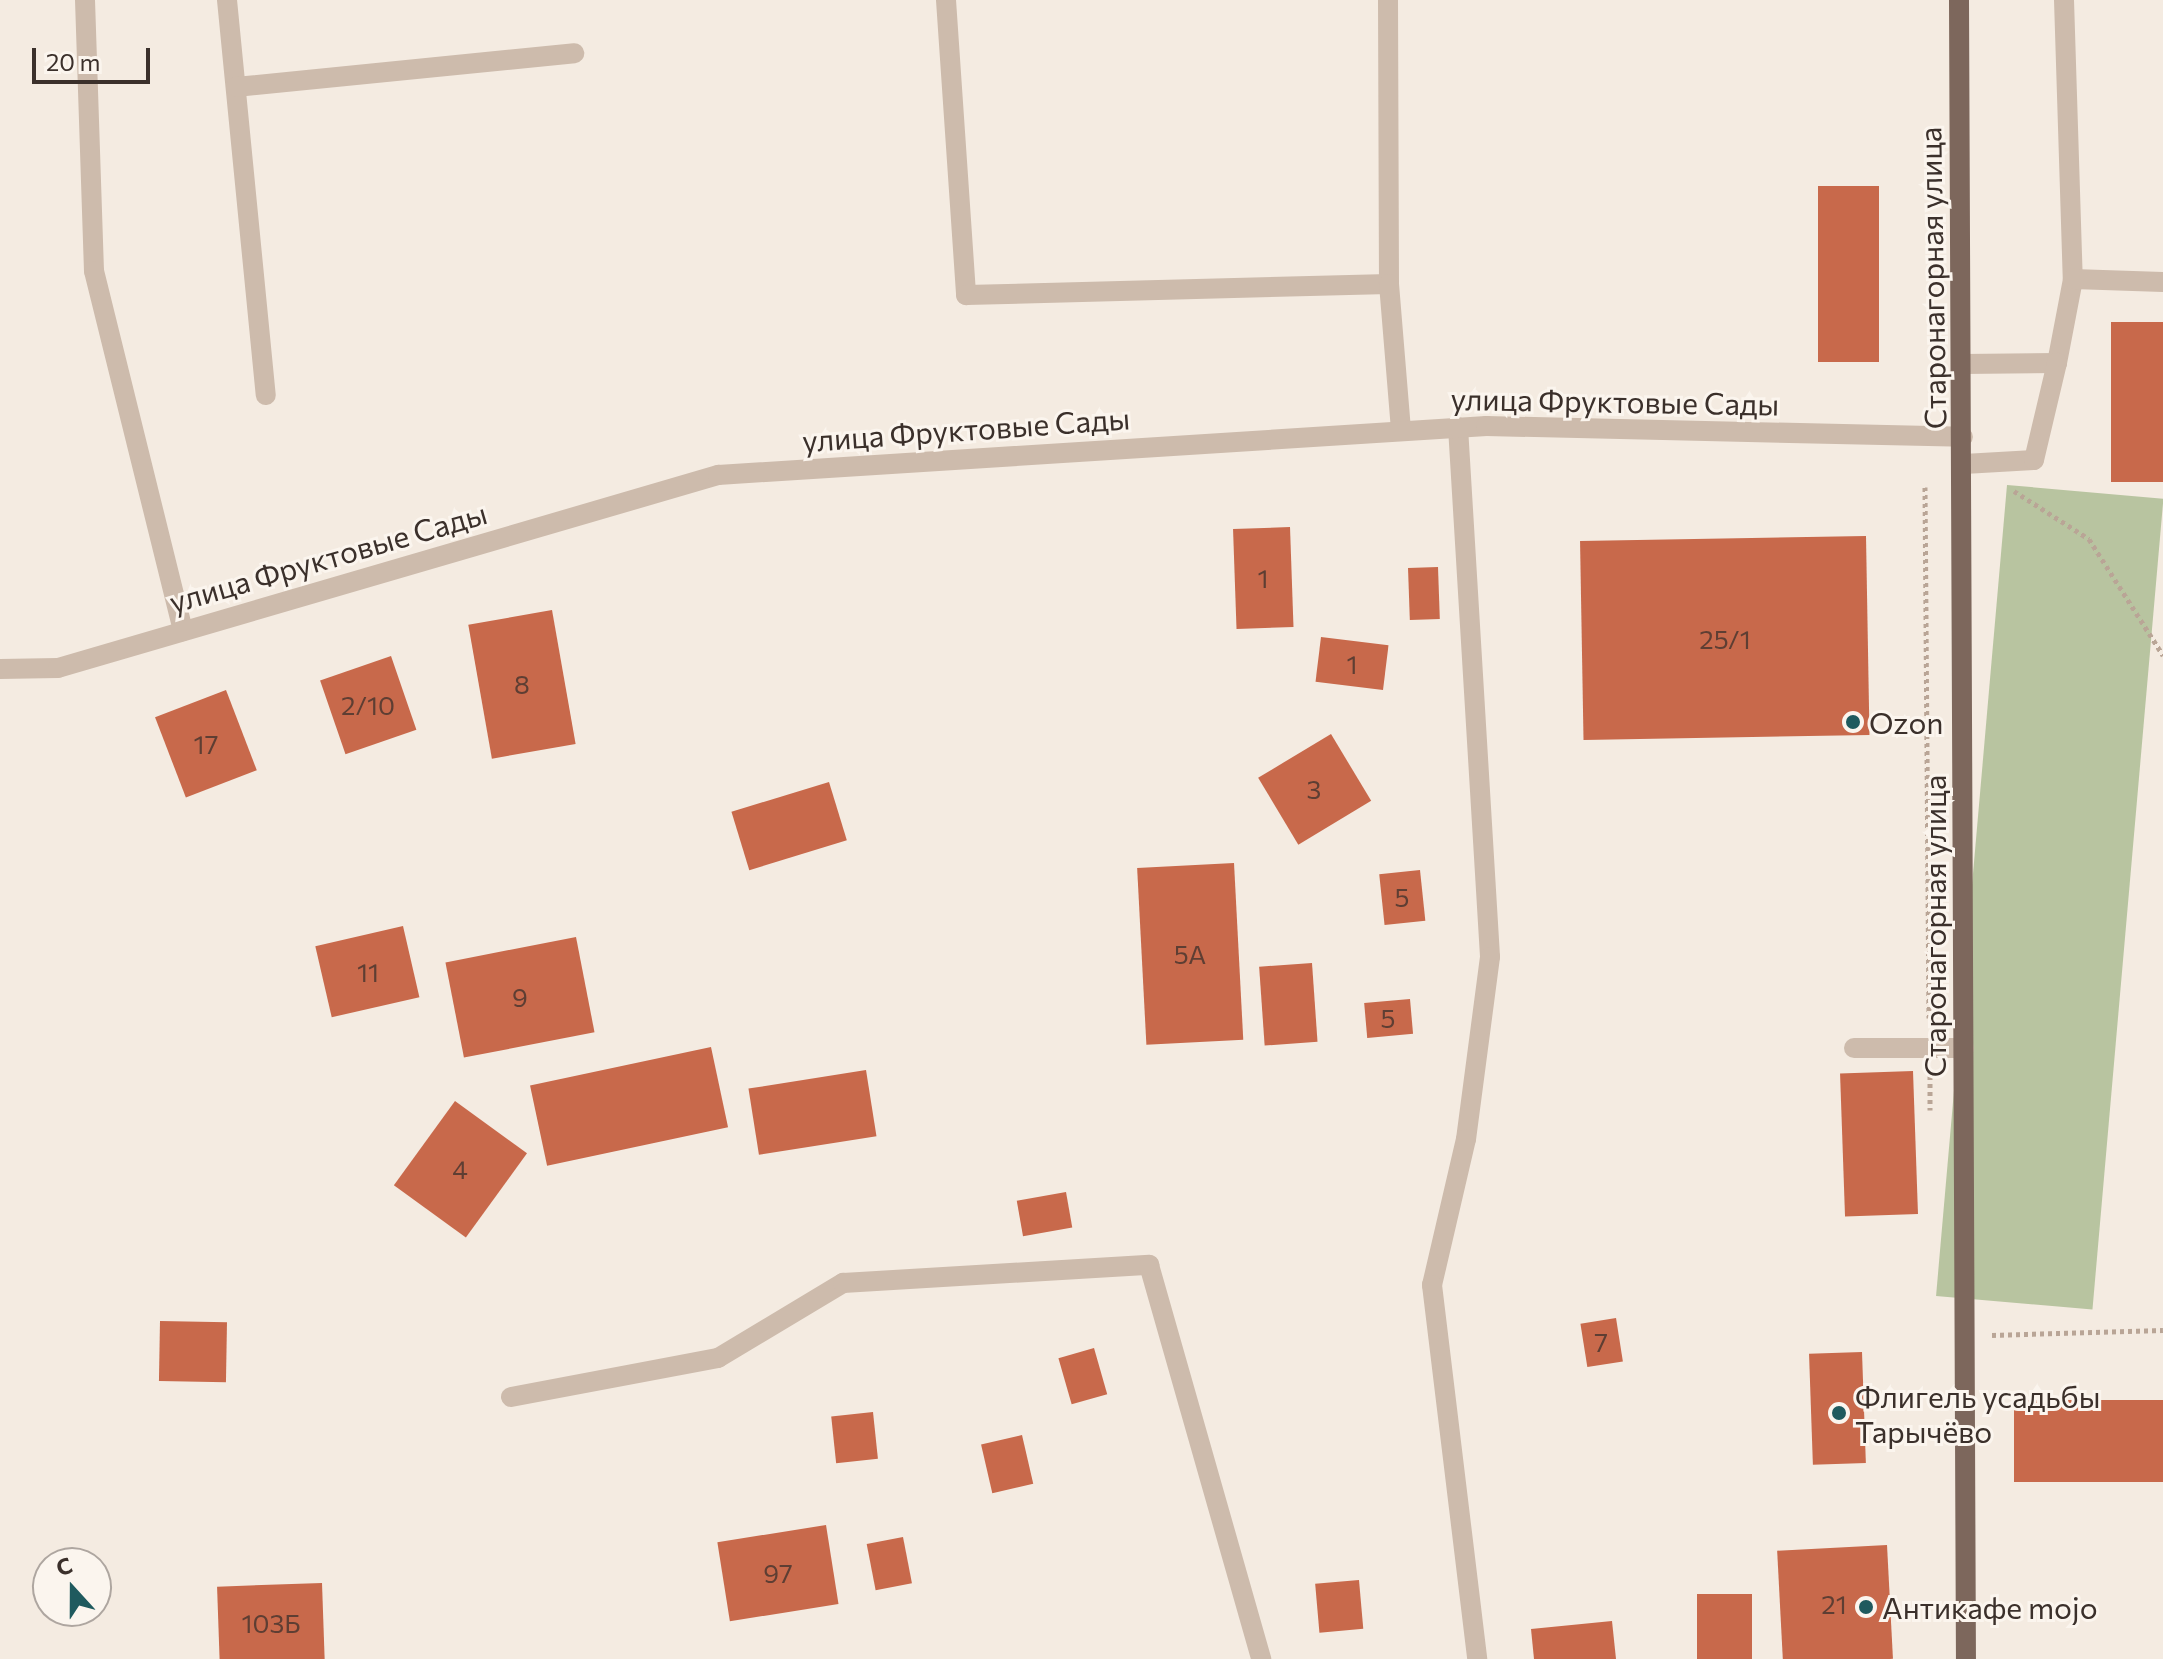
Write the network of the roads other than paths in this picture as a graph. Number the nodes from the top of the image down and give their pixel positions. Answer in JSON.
{"nodes":[{"id":1,"x":85,"y":0,"type":"edge"},
{"id":2,"x":227,"y":0,"type":"edge"},
{"id":3,"x":946,"y":0,"type":"edge"},
{"id":4,"x":1388,"y":0,"type":"edge"},
{"id":5,"x":1959,"y":0,"type":"edge"},
{"id":6,"x":2064,"y":0,"type":"edge"},
{"id":7,"x":574,"y":53,"type":"dead end"},
{"id":8,"x":236,"y":87,"type":"junction"},
{"id":9,"x":2073,"y":279,"type":"junction"},
{"id":10,"x":2163,"y":282,"type":"edge"},
{"id":11,"x":1389,"y":284,"type":"junction"},
{"id":12,"x":2057,"y":363,"type":"junction"},
{"id":13,"x":1963,"y":364,"type":"junction"},
{"id":14,"x":266,"y":395,"type":"dead end"},
{"id":15,"x":1458,"y":427,"type":"junction"},
{"id":16,"x":1401,"y":431,"type":"junction"},
{"id":17,"x":1963,"y":437,"type":"junction"},
{"id":18,"x":1964,"y":464,"type":"junction"},
{"id":19,"x":183,"y":631,"type":"junction"},
{"id":20,"x":0,"y":669,"type":"edge"},
{"id":21,"x":1854,"y":1048,"type":"dead end"},
{"id":22,"x":1964,"y":1048,"type":"junction"},
{"id":23,"x":511,"y":1397,"type":"dead end"},
{"id":24,"x":1261,"y":1659,"type":"edge"},
{"id":25,"x":1477,"y":1659,"type":"edge"},
{"id":26,"x":1966,"y":1659,"type":"edge"}],
"edges":[{"from":1,"to":19,"type":"street"},
{"from":2,"to":8,"type":"street"},
{"from":3,"to":11,"type":"street"},
{"from":4,"to":11,"type":"street"},
{"from":5,"to":13,"type":"main road","name":"Старонагорная улица"},
{"from":6,"to":9,"type":"street"},
{"from":7,"to":8,"type":"street"},
{"from":8,"to":14,"type":"street"},
{"from":9,"to":10,"type":"street"},
{"from":9,"to":12,"type":"street"},
{"from":11,"to":16,"type":"street"},
{"from":12,"to":13,"type":"street"},
{"from":12,"to":18,"type":"street"},
{"from":13,"to":17,"type":"main road","name":"Старонагорная улица"},
{"from":15,"to":16,"type":"street","name":"улица Фруктовые Сады"},
{"from":15,"to":17,"type":"street","name":"улица Фруктовые Сады"},
{"from":15,"to":25,"type":"street"},
{"from":16,"to":19,"type":"street","name":"улица Фруктовые Сады"},
{"from":17,"to":18,"type":"main road","name":"Старонагорная улица"},
{"from":18,"to":22,"type":"main road","name":"Старонагорная улица"},
{"from":19,"to":20,"type":"street","name":"улица Фруктовые Сады"},
{"from":21,"to":22,"type":"street"},
{"from":22,"to":26,"type":"main road","name":"Старонагорная улица"},
{"from":23,"to":24,"type":"street"}]}
